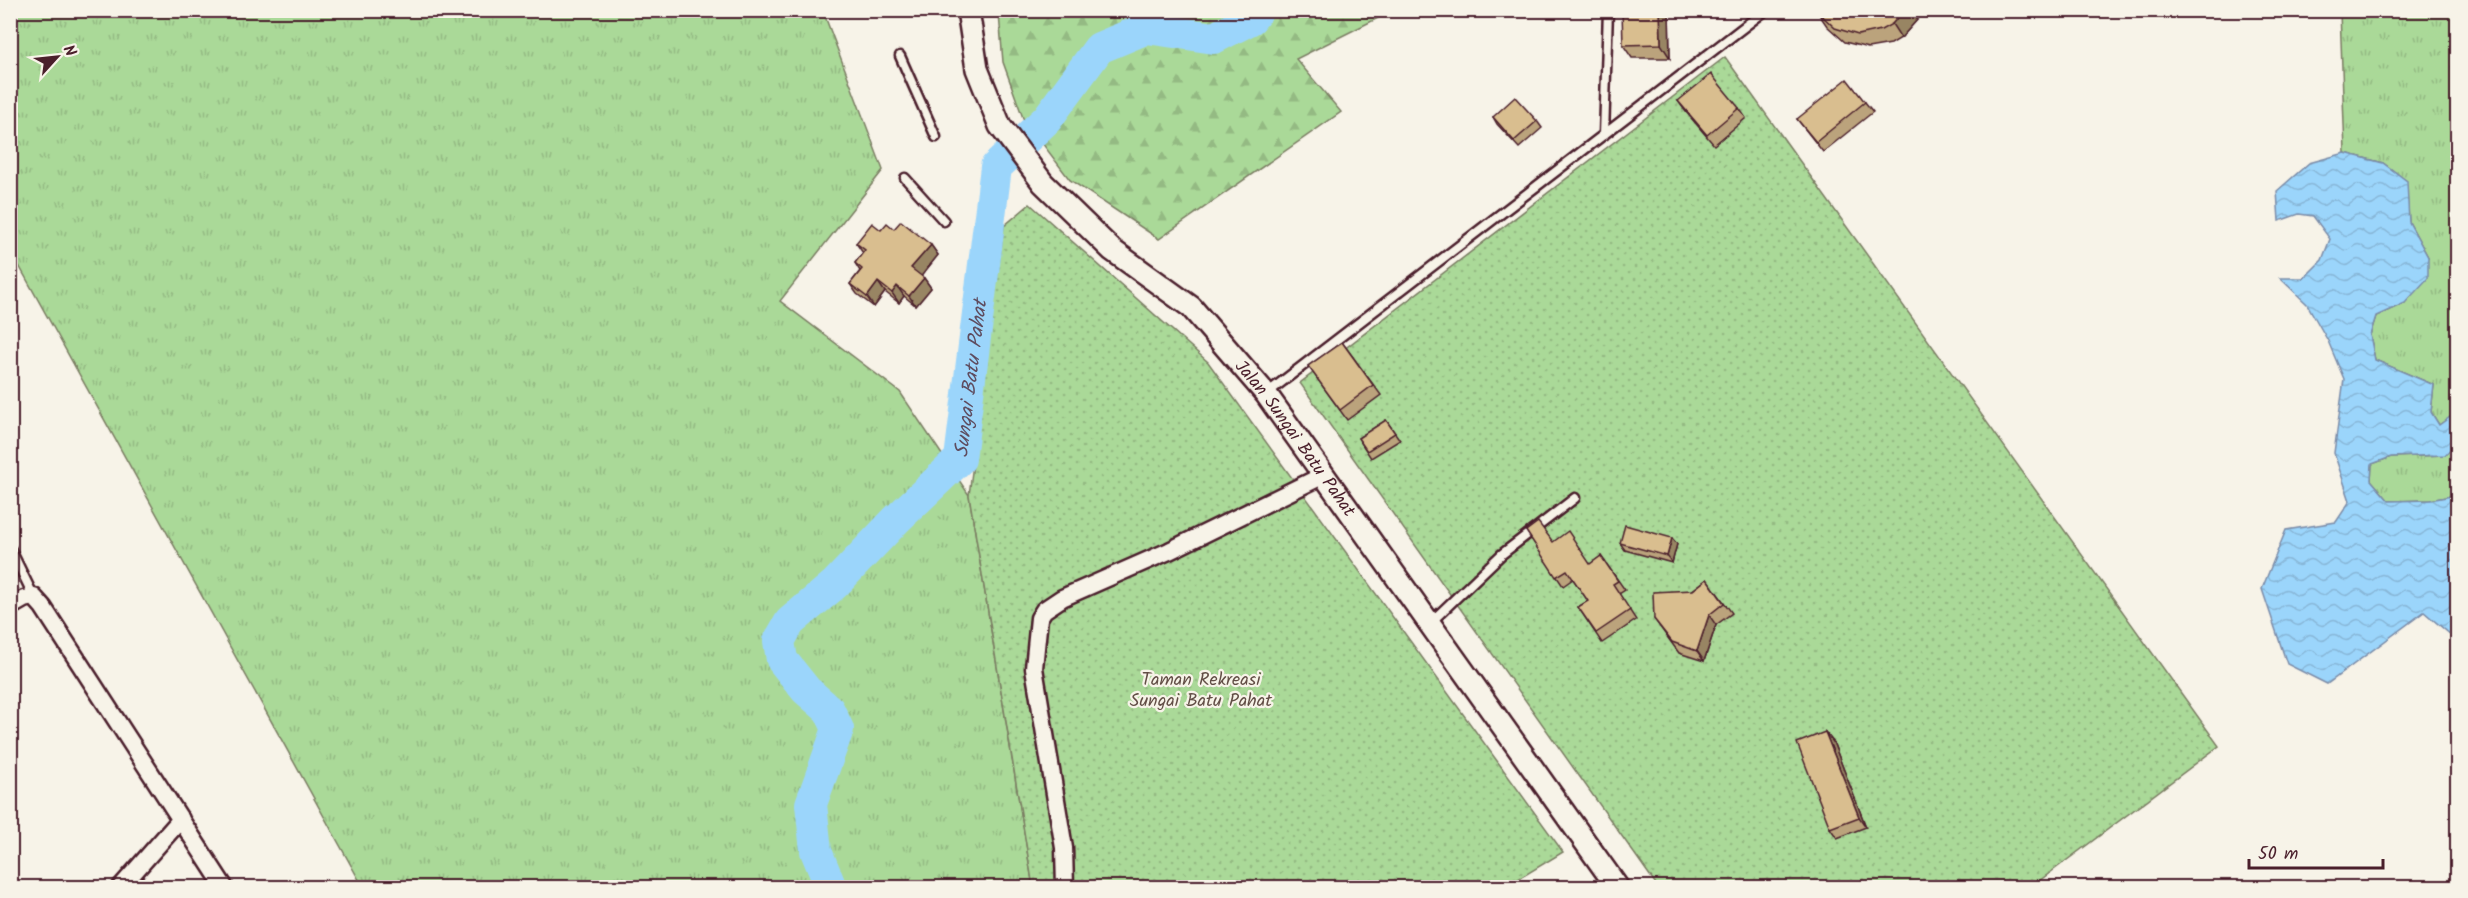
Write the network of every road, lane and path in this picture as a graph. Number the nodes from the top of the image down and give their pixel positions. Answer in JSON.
{"nodes":[{"id":1,"x":968,"y":10,"type":"edge"},
{"id":2,"x":1608,"y":10,"type":"edge"},
{"id":3,"x":1766,"y":10,"type":"edge"},
{"id":4,"x":900,"y":56,"type":"dead end"},
{"id":5,"x":1604,"y":135,"type":"junction"},
{"id":6,"x":936,"y":137,"type":"dead end"},
{"id":7,"x":905,"y":178,"type":"dead end"},
{"id":8,"x":944,"y":221,"type":"dead end"},
{"id":9,"x":1266,"y":394,"type":"junction"},
{"id":10,"x":1324,"y":475,"type":"junction"},
{"id":11,"x":1575,"y":498,"type":"dead end"},
{"id":12,"x":10,"y":548,"type":"edge"},
{"id":13,"x":34,"y":597,"type":"junction"},
{"id":14,"x":10,"y":607,"type":"edge"},
{"id":15,"x":1430,"y":624,"type":"junction"},
{"id":16,"x":181,"y":819,"type":"junction"},
{"id":17,"x":120,"y":888,"type":"edge"},
{"id":18,"x":225,"y":888,"type":"edge"},
{"id":19,"x":1065,"y":888,"type":"edge"},
{"id":20,"x":1618,"y":888,"type":"edge"}],
"edges":[{"from":1,"to":9,"type":"street","name":"Jalan Sungai Batu Pahat"},
{"from":2,"to":5,"type":"lane"},
{"from":3,"to":5,"type":"lane"},
{"from":4,"to":6,"type":"lane"},
{"from":5,"to":9,"type":"lane"},
{"from":7,"to":8,"type":"lane"},
{"from":9,"to":10,"type":"street","name":"Jalan Sungai Batu Pahat"},
{"from":10,"to":15,"type":"street","name":"Jalan Sungai Batu Pahat"},
{"from":10,"to":19,"type":"street"},
{"from":11,"to":15,"type":"lane"},
{"from":12,"to":13,"type":"lane"},
{"from":13,"to":14,"type":"street"},
{"from":13,"to":16,"type":"street"},
{"from":15,"to":20,"type":"street","name":"Jalan Sungai Batu Pahat"},
{"from":16,"to":17,"type":"street"},
{"from":16,"to":18,"type":"street"}]}
